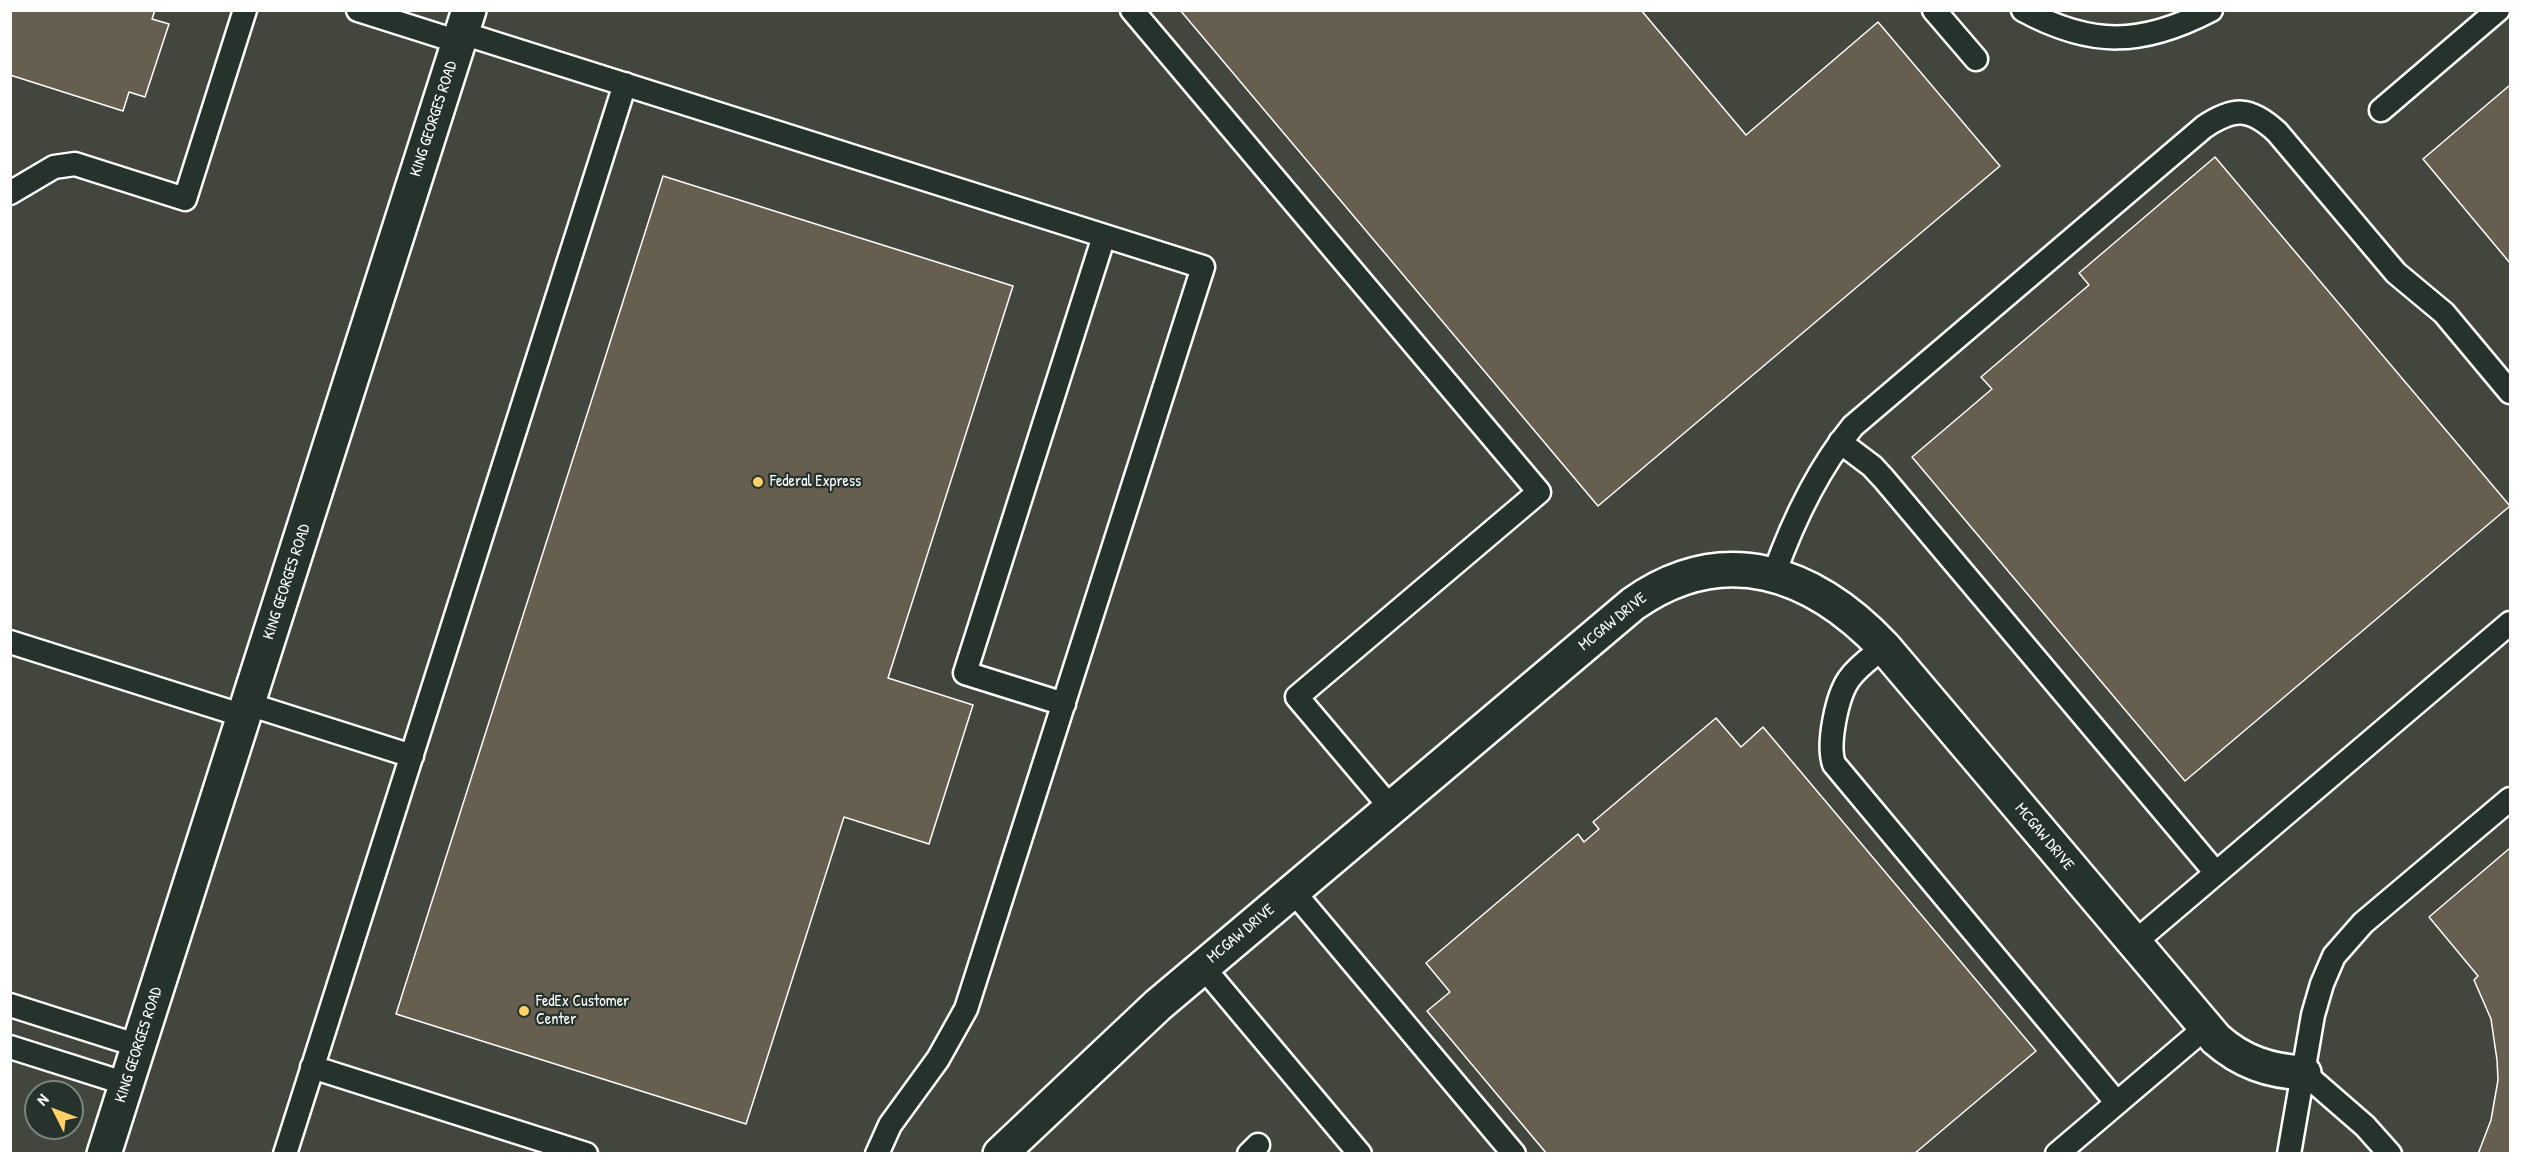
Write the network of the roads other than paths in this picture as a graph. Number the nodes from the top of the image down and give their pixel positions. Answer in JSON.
{"nodes":[{"id":1,"x":245,"y":10,"type":"edge"},
{"id":2,"x":358,"y":10,"type":"edge"},
{"id":3,"x":1132,"y":10,"type":"edge"},
{"id":4,"x":1934,"y":10,"type":"edge"},
{"id":5,"x":2023,"y":10,"type":"edge"},
{"id":6,"x":2211,"y":10,"type":"edge"},
{"id":7,"x":2499,"y":10,"type":"edge"},
{"id":8,"x":463,"y":28,"type":"edge"},
{"id":9,"x":1976,"y":59,"type":"dead end"},
{"id":10,"x":625,"y":84,"type":"junction"},
{"id":11,"x":2381,"y":110,"type":"dead end"},
{"id":12,"x":10,"y":193,"type":"edge"},
{"id":13,"x":1104,"y":236,"type":"junction"},
{"id":14,"x":2511,"y":392,"type":"edge"},
{"id":15,"x":1840,"y":442,"type":"junction"},
{"id":16,"x":1774,"y":574,"type":"junction"},
{"id":17,"x":2511,"y":624,"type":"edge"},
{"id":18,"x":10,"y":642,"type":"edge"},
{"id":19,"x":1884,"y":647,"type":"junction"},
{"id":20,"x":1064,"y":704,"type":"junction"},
{"id":21,"x":246,"y":710,"type":"junction"},
{"id":22,"x":412,"y":756,"type":"junction"},
{"id":23,"x":2511,"y":799,"type":"edge"},
{"id":24,"x":1391,"y":808,"type":"junction"},
{"id":25,"x":2216,"y":873,"type":"junction"},
{"id":26,"x":1293,"y":891,"type":"junction"},
{"id":27,"x":2133,"y":943,"type":"junction"},
{"id":28,"x":1203,"y":967,"type":"junction"},
{"id":29,"x":10,"y":1005,"type":"edge"},
{"id":30,"x":2205,"y":1028,"type":"junction"},
{"id":31,"x":139,"y":1046,"type":"junction"},
{"id":32,"x":10,"y":1047,"type":"edge"},
{"id":33,"x":312,"y":1067,"type":"junction"},
{"id":34,"x":2304,"y":1073,"type":"junction"},
{"id":35,"x":127,"y":1084,"type":"junction"},
{"id":36,"x":2117,"y":1102,"type":"junction"},
{"id":37,"x":104,"y":1154,"type":"edge"},
{"id":38,"x":285,"y":1154,"type":"edge"},
{"id":39,"x":586,"y":1154,"type":"edge"},
{"id":40,"x":877,"y":1154,"type":"edge"},
{"id":41,"x":1000,"y":1154,"type":"edge"},
{"id":42,"x":1360,"y":1154,"type":"edge"},
{"id":43,"x":1514,"y":1154,"type":"edge"},
{"id":44,"x":2057,"y":1154,"type":"edge"},
{"id":45,"x":2289,"y":1154,"type":"edge"},
{"id":46,"x":2390,"y":1154,"type":"edge"}],
"edges":[{"from":1,"to":12,"type":"lane"},
{"from":2,"to":8,"type":"lane"},
{"from":3,"to":24,"type":"lane"},
{"from":4,"to":9,"type":"lane"},
{"from":5,"to":6,"type":"lane"},
{"from":7,"to":11,"type":"lane"},
{"from":8,"to":10,"type":"lane"},
{"from":8,"to":21,"type":"street","name":"KING GEORGES ROAD"},
{"from":10,"to":13,"type":"lane"},
{"from":10,"to":22,"type":"lane"},
{"from":13,"to":20,"type":"lane"},
{"from":13,"to":20,"type":"lane"},
{"from":14,"to":15,"type":"lane"},
{"from":15,"to":16,"type":"lane"},
{"from":15,"to":25,"type":"lane"},
{"from":16,"to":19,"type":"street","name":"MCGAW DRIVE"},
{"from":16,"to":24,"type":"street","name":"MCGAW DRIVE"},
{"from":17,"to":25,"type":"lane"},
{"from":18,"to":21,"type":"lane"},
{"from":19,"to":27,"type":"street","name":"MCGAW DRIVE"},
{"from":19,"to":36,"type":"lane"},
{"from":20,"to":40,"type":"lane"},
{"from":21,"to":22,"type":"lane"},
{"from":21,"to":31,"type":"street","name":"KING GEORGES ROAD"},
{"from":22,"to":33,"type":"lane"},
{"from":23,"to":34,"type":"lane"},
{"from":24,"to":26,"type":"street","name":"MCGAW DRIVE"},
{"from":25,"to":27,"type":"lane"},
{"from":26,"to":28,"type":"street","name":"MCGAW DRIVE"},
{"from":26,"to":43,"type":"lane"},
{"from":27,"to":30,"type":"street","name":"MCGAW DRIVE"},
{"from":28,"to":41,"type":"street","name":"MCGAW DRIVE"},
{"from":28,"to":42,"type":"lane"},
{"from":29,"to":31,"type":"lane"},
{"from":30,"to":34,"type":"street","name":"MCGAW DRIVE"},
{"from":30,"to":36,"type":"lane"},
{"from":31,"to":35,"type":"street","name":"KING GEORGES ROAD"},
{"from":32,"to":35,"type":"lane"},
{"from":33,"to":38,"type":"lane"},
{"from":33,"to":39,"type":"lane"},
{"from":34,"to":45,"type":"lane"},
{"from":34,"to":46,"type":"lane"},
{"from":35,"to":37,"type":"street","name":"KING GEORGES ROAD"},
{"from":36,"to":44,"type":"lane"}]}
